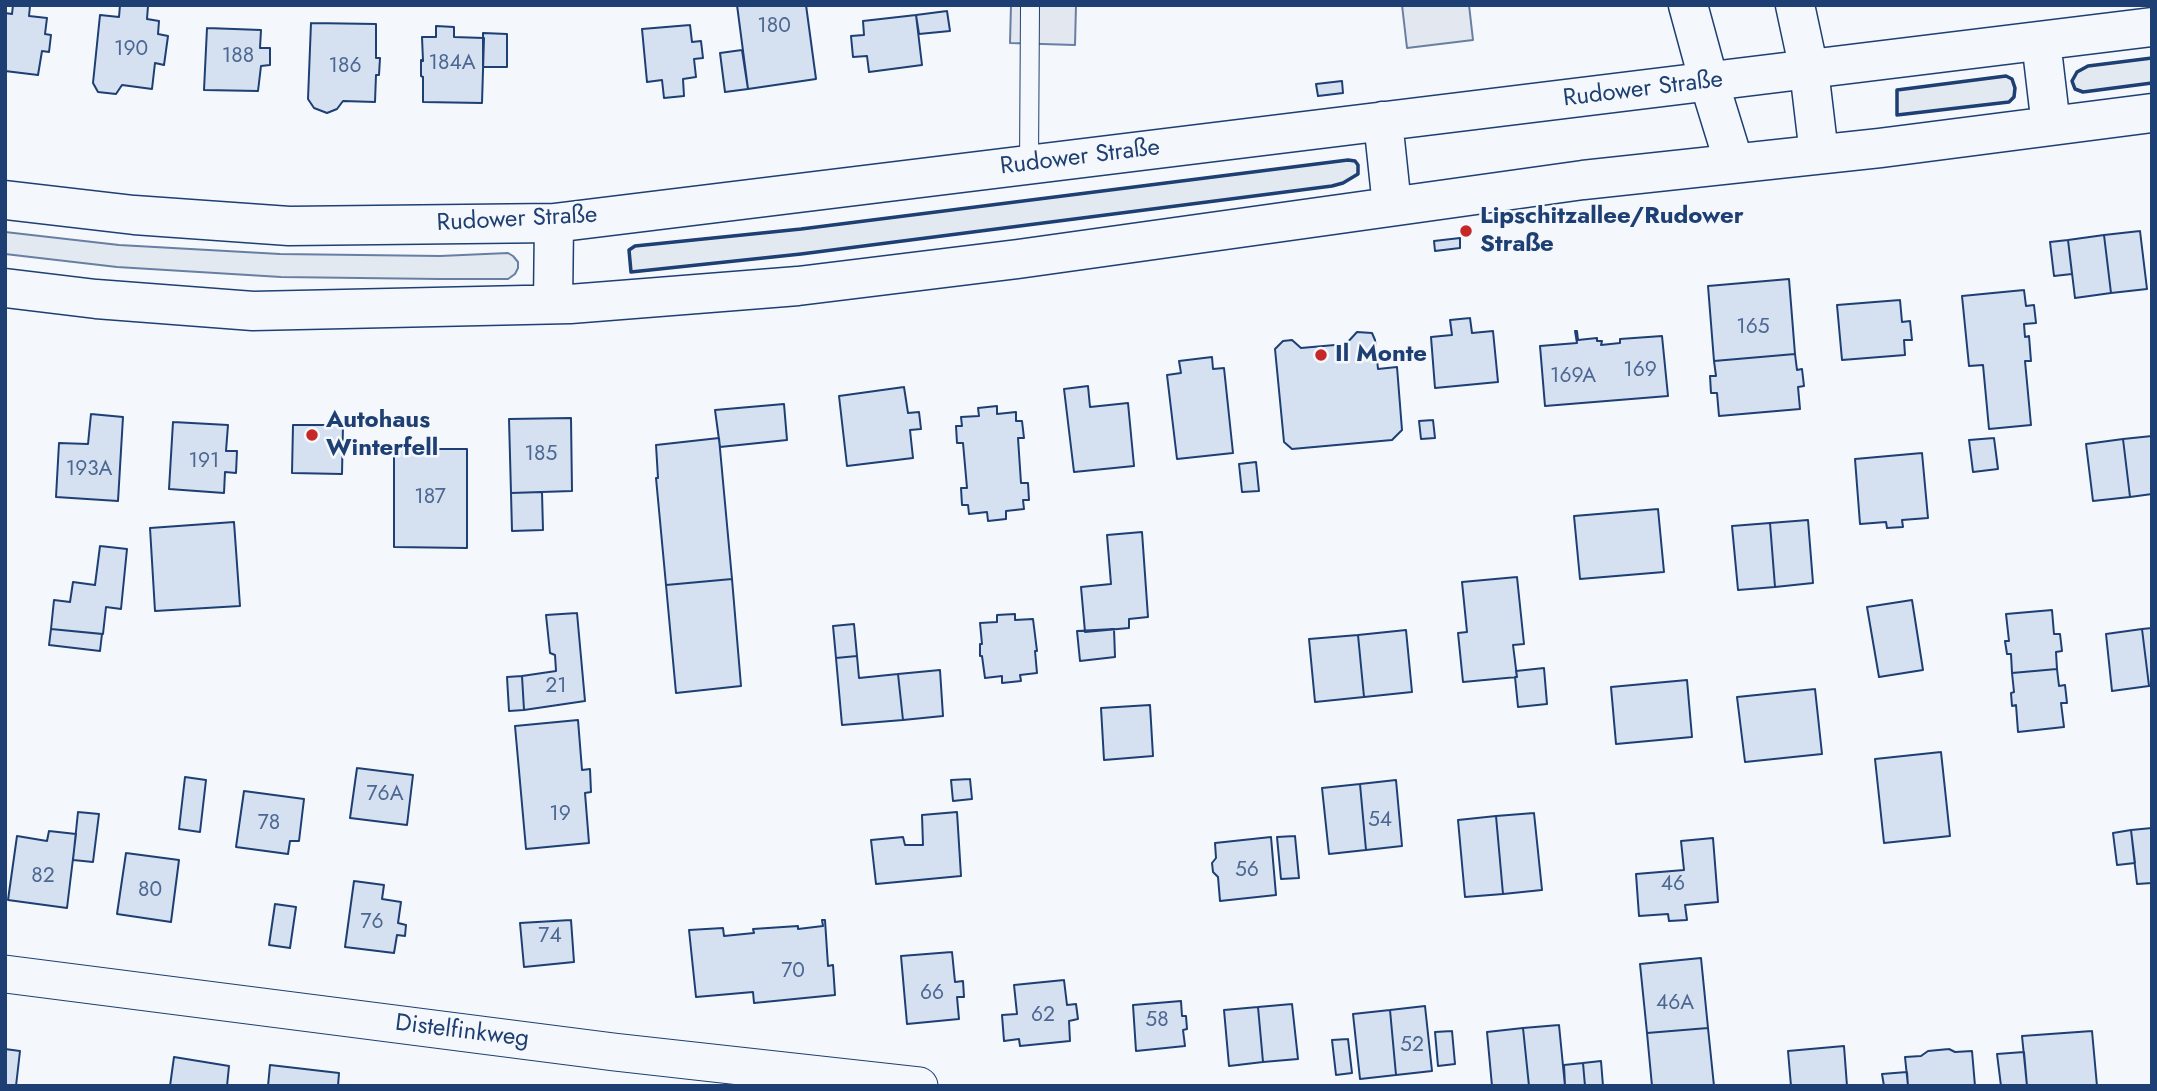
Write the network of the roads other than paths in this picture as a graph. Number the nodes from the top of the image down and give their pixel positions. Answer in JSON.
{"nodes":[{"id":1,"x":1030,"y":5,"type":"edge"},
{"id":2,"x":1688,"y":5,"type":"edge"},
{"id":3,"x":1795,"y":5,"type":"edge"},
{"id":4,"x":2152,"y":27,"type":"edge"},
{"id":5,"x":2041,"y":41,"type":"junction"},
{"id":6,"x":1809,"y":70,"type":"junction"},
{"id":7,"x":1709,"y":82,"type":"junction"},
{"id":8,"x":2152,"y":113,"type":"edge"},
{"id":9,"x":1383,"y":121,"type":"junction"},
{"id":10,"x":2051,"y":126,"type":"junction"},
{"id":11,"x":1819,"y":154,"type":"junction"},
{"id":12,"x":1734,"y":163,"type":"junction"},
{"id":13,"x":1029,"y":164,"type":"junction"},
{"id":14,"x":5,"y":200,"type":"edge"},
{"id":15,"x":1392,"y":206,"type":"junction"},
{"id":16,"x":554,"y":223,"type":"junction"},
{"id":17,"x":5,"y":288,"type":"edge"},
{"id":18,"x":553,"y":304,"type":"junction"},
{"id":19,"x":5,"y":974,"type":"edge"},
{"id":20,"x":651,"y":1071,"type":"edge"},
{"id":21,"x":919,"y":1086,"type":"edge"}],
"edges":[{"from":1,"to":13,"type":"lane"},
{"from":2,"to":7,"type":"main road"},
{"from":3,"to":6,"type":"main road"},
{"from":4,"to":5,"type":"main road","name":"Rudower Straße"},
{"from":5,"to":6,"type":"main road","name":"Rudower Straße"},
{"from":5,"to":10,"type":"main road"},
{"from":6,"to":7,"type":"main road","name":"Rudower Straße"},
{"from":6,"to":11,"type":"main road"},
{"from":7,"to":9,"type":"main road","name":"Rudower Straße"},
{"from":7,"to":12,"type":"main road"},
{"from":8,"to":10,"type":"main road"},
{"from":9,"to":13,"type":"main road","name":"Rudower Straße"},
{"from":9,"to":15,"type":"main road"},
{"from":10,"to":11,"type":"main road"},
{"from":11,"to":12,"type":"main road"},
{"from":12,"to":15,"type":"main road"},
{"from":13,"to":16,"type":"main road","name":"Rudower Straße"},
{"from":14,"to":16,"type":"main road","name":"Rudower Straße"},
{"from":15,"to":18,"type":"main road"},
{"from":16,"to":18,"type":"main road"},
{"from":17,"to":18,"type":"main road"},
{"from":19,"to":20,"type":"street","name":"Distelfinkweg"},
{"from":20,"to":21,"type":"street","name":"Distelfinkweg"}]}
